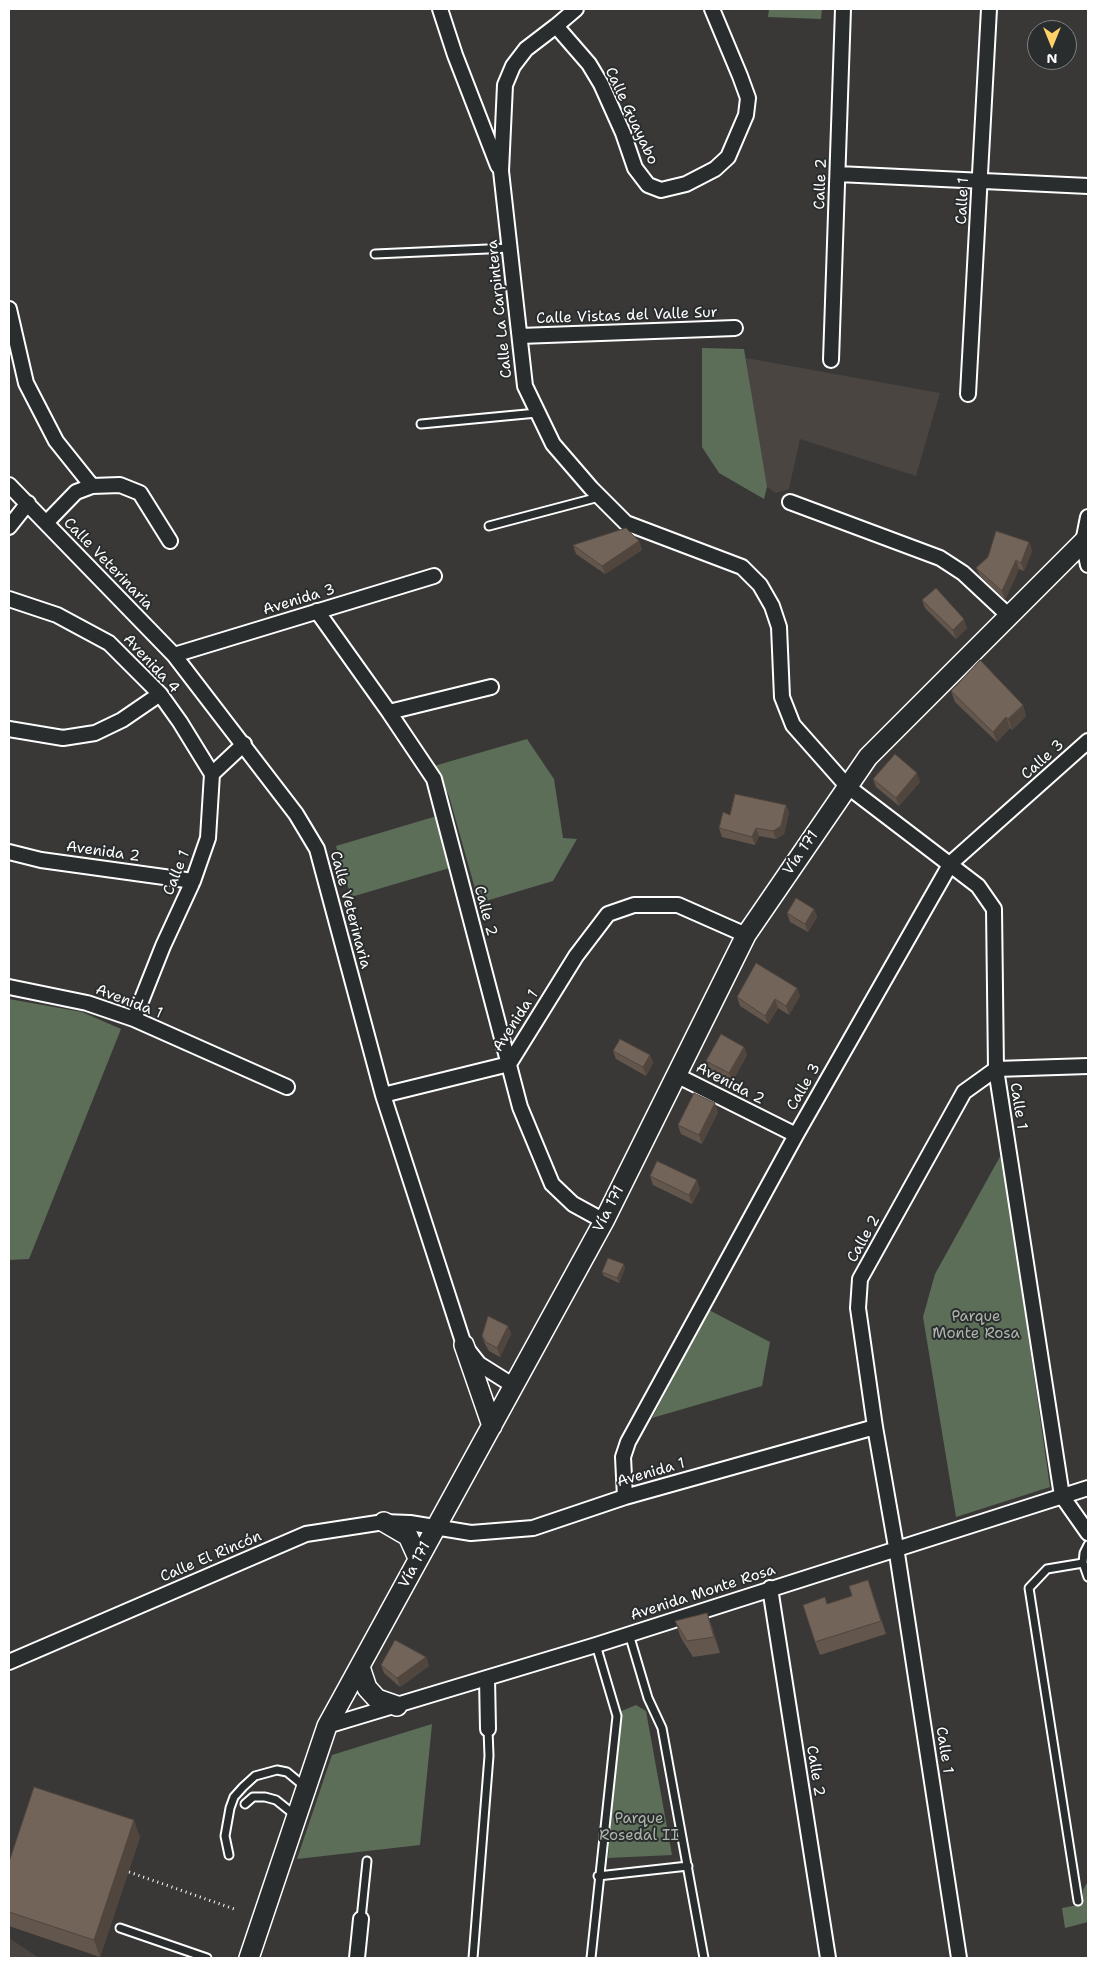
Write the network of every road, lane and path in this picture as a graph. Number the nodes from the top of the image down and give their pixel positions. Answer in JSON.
{"nodes":[{"id":1,"x":440,"y":9,"type":"edge"},
{"id":2,"x":576,"y":9,"type":"edge"},
{"id":3,"x":712,"y":9,"type":"edge"},
{"id":4,"x":843,"y":9,"type":"edge"},
{"id":5,"x":989,"y":9,"type":"edge"},
{"id":6,"x":556,"y":26,"type":"junction"},
{"id":7,"x":501,"y":171,"type":"junction"},
{"id":8,"x":838,"y":174,"type":"junction"},
{"id":9,"x":980,"y":181,"type":"junction"},
{"id":10,"x":1088,"y":186,"type":"edge"},
{"id":11,"x":510,"y":248,"type":"junction"},
{"id":12,"x":375,"y":254,"type":"dead end"},
{"id":13,"x":9,"y":309,"type":"edge"},
{"id":14,"x":735,"y":328,"type":"dead end"},
{"id":15,"x":520,"y":336,"type":"junction"},
{"id":16,"x":831,"y":360,"type":"dead end"},
{"id":17,"x":968,"y":394,"type":"dead end"},
{"id":18,"x":537,"y":412,"type":"junction"},
{"id":19,"x":421,"y":424,"type":"dead end"},
{"id":20,"x":9,"y":484,"type":"edge"},
{"id":21,"x":92,"y":486,"type":"junction"},
{"id":22,"x":599,"y":497,"type":"junction"},
{"id":23,"x":790,"y":502,"type":"dead end"},
{"id":24,"x":28,"y":503,"type":"junction"},
{"id":25,"x":1088,"y":517,"type":"edge"},
{"id":26,"x":46,"y":523,"type":"junction"},
{"id":27,"x":489,"y":526,"type":"dead end"},
{"id":28,"x":9,"y":527,"type":"edge"},
{"id":29,"x":1085,"y":539,"type":"edge"},
{"id":30,"x":170,"y":541,"type":"dead end"},
{"id":31,"x":1088,"y":565,"type":"edge"},
{"id":32,"x":434,"y":576,"type":"dead end"},
{"id":33,"x":9,"y":598,"type":"edge"},
{"id":34,"x":317,"y":611,"type":"junction"},
{"id":35,"x":1008,"y":615,"type":"junction"},
{"id":36,"x":174,"y":655,"type":"junction"},
{"id":37,"x":491,"y":687,"type":"dead end"},
{"id":38,"x":160,"y":694,"type":"junction"},
{"id":39,"x":389,"y":712,"type":"junction"},
{"id":40,"x":9,"y":729,"type":"edge"},
{"id":41,"x":1088,"y":741,"type":"edge"},
{"id":42,"x":244,"y":744,"type":"junction"},
{"id":43,"x":212,"y":774,"type":"junction"},
{"id":44,"x":847,"y":786,"type":"junction"},
{"id":45,"x":9,"y":852,"type":"edge"},
{"id":46,"x":951,"y":863,"type":"junction"},
{"id":47,"x":193,"y":881,"type":"junction"},
{"id":48,"x":746,"y":935,"type":"junction"},
{"id":49,"x":9,"y":987,"type":"edge"},
{"id":50,"x":134,"y":1019,"type":"junction"},
{"id":51,"x":509,"y":1064,"type":"junction"},
{"id":52,"x":1088,"y":1066,"type":"edge"},
{"id":53,"x":996,"y":1069,"type":"junction"},
{"id":54,"x":676,"y":1075,"type":"junction"},
{"id":55,"x":287,"y":1087,"type":"dead end"},
{"id":56,"x":383,"y":1095,"type":"junction"},
{"id":57,"x":796,"y":1135,"type":"junction"},
{"id":58,"x":604,"y":1222,"type":"junction"},
{"id":59,"x":464,"y":1346,"type":"junction"},
{"id":60,"x":514,"y":1386,"type":"junction"},
{"id":61,"x":492,"y":1426,"type":"junction"},
{"id":62,"x":875,"y":1426,"type":"junction"},
{"id":63,"x":1088,"y":1488,"type":"edge"},
{"id":64,"x":1062,"y":1496,"type":"junction"},
{"id":65,"x":624,"y":1497,"type":"junction"},
{"id":66,"x":384,"y":1522,"type":"junction"},
{"id":67,"x":436,"y":1527,"type":"junction"},
{"id":68,"x":1088,"y":1534,"type":"edge"},
{"id":69,"x":1088,"y":1545,"type":"edge"},
{"id":70,"x":896,"y":1548,"type":"junction"},
{"id":71,"x":418,"y":1558,"type":"junction"},
{"id":72,"x":1083,"y":1563,"type":"junction"},
{"id":73,"x":1088,"y":1576,"type":"edge"},
{"id":74,"x":770,"y":1588,"type":"junction"},
{"id":75,"x":629,"y":1634,"type":"junction"},
{"id":76,"x":596,"y":1645,"type":"junction"},
{"id":77,"x":9,"y":1662,"type":"edge"},
{"id":78,"x":360,"y":1666,"type":"junction"},
{"id":79,"x":488,"y":1678,"type":"junction"},
{"id":80,"x":397,"y":1706,"type":"junction"},
{"id":81,"x":327,"y":1726,"type":"junction"},
{"id":82,"x":488,"y":1729,"type":"joint"},
{"id":83,"x":306,"y":1788,"type":"junction"},
{"id":84,"x":245,"y":1804,"type":"dead end"},
{"id":85,"x":297,"y":1816,"type":"junction"},
{"id":86,"x":230,"y":1855,"type":"dead end"},
{"id":87,"x":367,"y":1861,"type":"dead end"},
{"id":88,"x":688,"y":1866,"type":"junction"},
{"id":89,"x":129,"y":1872,"type":"dead end"},
{"id":90,"x":598,"y":1876,"type":"junction"},
{"id":91,"x":1078,"y":1901,"type":"dead end"},
{"id":92,"x":237,"y":1910,"type":"dead end"},
{"id":93,"x":361,"y":1919,"type":"joint"},
{"id":94,"x":120,"y":1928,"type":"dead end"},
{"id":95,"x":207,"y":1958,"type":"edge"},
{"id":96,"x":249,"y":1958,"type":"edge"},
{"id":97,"x":357,"y":1958,"type":"edge"},
{"id":98,"x":474,"y":1958,"type":"edge"},
{"id":99,"x":591,"y":1958,"type":"edge"},
{"id":100,"x":704,"y":1958,"type":"edge"},
{"id":101,"x":828,"y":1958,"type":"edge"},
{"id":102,"x":959,"y":1958,"type":"edge"}],
"edges":[{"from":1,"to":7,"type":"street"},
{"from":2,"to":6,"type":"street","name":"Calle La Carpintera"},
{"from":3,"to":6,"type":"street","name":"Calle Guayabo"},
{"from":4,"to":8,"type":"street","name":"Calle 2"},
{"from":5,"to":9,"type":"street","name":"Calle 1"},
{"from":6,"to":7,"type":"street","name":"Calle La Carpintera"},
{"from":7,"to":11,"type":"street","name":"Calle La Carpintera"},
{"from":8,"to":9,"type":"street"},
{"from":8,"to":16,"type":"street","name":"Calle 2"},
{"from":9,"to":10,"type":"street"},
{"from":9,"to":17,"type":"street","name":"Calle 1"},
{"from":11,"to":12,"type":"lane"},
{"from":11,"to":15,"type":"street","name":"Calle La Carpintera"},
{"from":13,"to":21,"type":"street"},
{"from":14,"to":15,"type":"street","name":"Calle Vistas del Valle Sur"},
{"from":15,"to":18,"type":"street","name":"Calle La Carpintera"},
{"from":18,"to":19,"type":"lane"},
{"from":18,"to":22,"type":"street","name":"Calle La Carpintera"},
{"from":20,"to":24,"type":"street","name":"Calle Veterinaria"},
{"from":21,"to":26,"type":"street"},
{"from":21,"to":30,"type":"street"},
{"from":22,"to":27,"type":"lane"},
{"from":22,"to":44,"type":"street","name":"Calle La Carpintera"},
{"from":23,"to":35,"type":"street"},
{"from":24,"to":26,"type":"street","name":"Calle Veterinaria"},
{"from":24,"to":28,"type":"street"},
{"from":25,"to":29,"type":"street"},
{"from":26,"to":36,"type":"street","name":"Calle Veterinaria"},
{"from":29,"to":31,"type":"street"},
{"from":29,"to":35,"type":"main road","name":"Vía 171"},
{"from":32,"to":34,"type":"street","name":"Avenida 3"},
{"from":33,"to":38,"type":"street","name":"Avenida 4"},
{"from":34,"to":36,"type":"street","name":"Avenida 3"},
{"from":34,"to":39,"type":"street","name":"Calle 2"},
{"from":35,"to":44,"type":"main road","name":"Vía 171"},
{"from":36,"to":42,"type":"street","name":"Calle Veterinaria"},
{"from":37,"to":39,"type":"street"},
{"from":38,"to":40,"type":"street"},
{"from":38,"to":43,"type":"street","name":"Avenida 4"},
{"from":39,"to":51,"type":"street","name":"Calle 2"},
{"from":41,"to":46,"type":"street","name":"Calle 3"},
{"from":42,"to":43,"type":"street"},
{"from":42,"to":56,"type":"street","name":"Calle Veterinaria"},
{"from":43,"to":47,"type":"street","name":"Calle 1"},
{"from":44,"to":46,"type":"street","name":"Calle 1"},
{"from":44,"to":48,"type":"main road","name":"Vía 171"},
{"from":45,"to":47,"type":"street","name":"Avenida 2"},
{"from":46,"to":53,"type":"street","name":"Calle 1"},
{"from":46,"to":57,"type":"street","name":"Calle 3"},
{"from":47,"to":50,"type":"street","name":"Calle 1"},
{"from":48,"to":51,"type":"street","name":"Avenida 1"},
{"from":48,"to":54,"type":"main road","name":"Vía 171"},
{"from":49,"to":50,"type":"street","name":"Avenida 1"},
{"from":50,"to":55,"type":"street","name":"Avenida 1"},
{"from":51,"to":56,"type":"street","name":"Avenida 1"},
{"from":51,"to":58,"type":"street","name":"Calle 2"},
{"from":52,"to":53,"type":"street"},
{"from":53,"to":62,"type":"street","name":"Calle 2"},
{"from":53,"to":64,"type":"street","name":"Calle 1"},
{"from":54,"to":57,"type":"street","name":"Avenida 2"},
{"from":54,"to":58,"type":"main road","name":"Vía 171"},
{"from":56,"to":59,"type":"street","name":"Calle Veterinaria"},
{"from":57,"to":65,"type":"street","name":"Calle 3"},
{"from":58,"to":60,"type":"main road","name":"Vía 171"},
{"from":59,"to":60,"type":"street","name":"Calle Veterinaria"},
{"from":59,"to":61,"type":"main road"},
{"from":60,"to":61,"type":"main road","name":"Vía 171"},
{"from":61,"to":67,"type":"main road","name":"Vía 171"},
{"from":62,"to":65,"type":"street","name":"Avenida 1"},
{"from":62,"to":70,"type":"street","name":"Calle 2"},
{"from":63,"to":64,"type":"street","name":"Avenida Monte Rosa"},
{"from":64,"to":68,"type":"street"},
{"from":64,"to":70,"type":"street","name":"Avenida Monte Rosa"},
{"from":65,"to":67,"type":"street","name":"Avenida 1"},
{"from":66,"to":67,"type":"street","name":"Calle El Rincón"},
{"from":66,"to":71,"type":"main road"},
{"from":66,"to":77,"type":"street","name":"Calle El Rincón"},
{"from":67,"to":71,"type":"main road","name":"Vía 171"},
{"from":69,"to":72,"type":"lane"},
{"from":70,"to":74,"type":"street","name":"Avenida Monte Rosa"},
{"from":70,"to":102,"type":"street","name":"Calle 1"},
{"from":71,"to":78,"type":"main road","name":"Vía 171"},
{"from":72,"to":73,"type":"lane"},
{"from":72,"to":91,"type":"lane"},
{"from":74,"to":75,"type":"street","name":"Avenida Monte Rosa"},
{"from":74,"to":101,"type":"street","name":"Calle 2"},
{"from":75,"to":76,"type":"street","name":"Avenida Monte Rosa"},
{"from":75,"to":88,"type":"lane"},
{"from":76,"to":79,"type":"street","name":"Avenida Monte Rosa"},
{"from":76,"to":90,"type":"lane"},
{"from":78,"to":80,"type":"main road"},
{"from":78,"to":81,"type":"main road","name":"Vía 171"},
{"from":79,"to":80,"type":"street","name":"Avenida Monte Rosa"},
{"from":79,"to":82,"type":"street"},
{"from":80,"to":81,"type":"street","name":"Avenida Monte Rosa"},
{"from":81,"to":83,"type":"main road","name":"Vía 171"},
{"from":82,"to":98,"type":"lane"},
{"from":83,"to":85,"type":"main road","name":"Vía 171"},
{"from":83,"to":86,"type":"lane"},
{"from":84,"to":85,"type":"lane"},
{"from":85,"to":96,"type":"main road","name":"Vía 171"},
{"from":87,"to":93,"type":"lane"},
{"from":88,"to":90,"type":"lane"},
{"from":88,"to":100,"type":"lane"},
{"from":89,"to":92,"type":"path"},
{"from":90,"to":99,"type":"lane"},
{"from":93,"to":97,"type":"street"},
{"from":94,"to":95,"type":"lane"}]}
